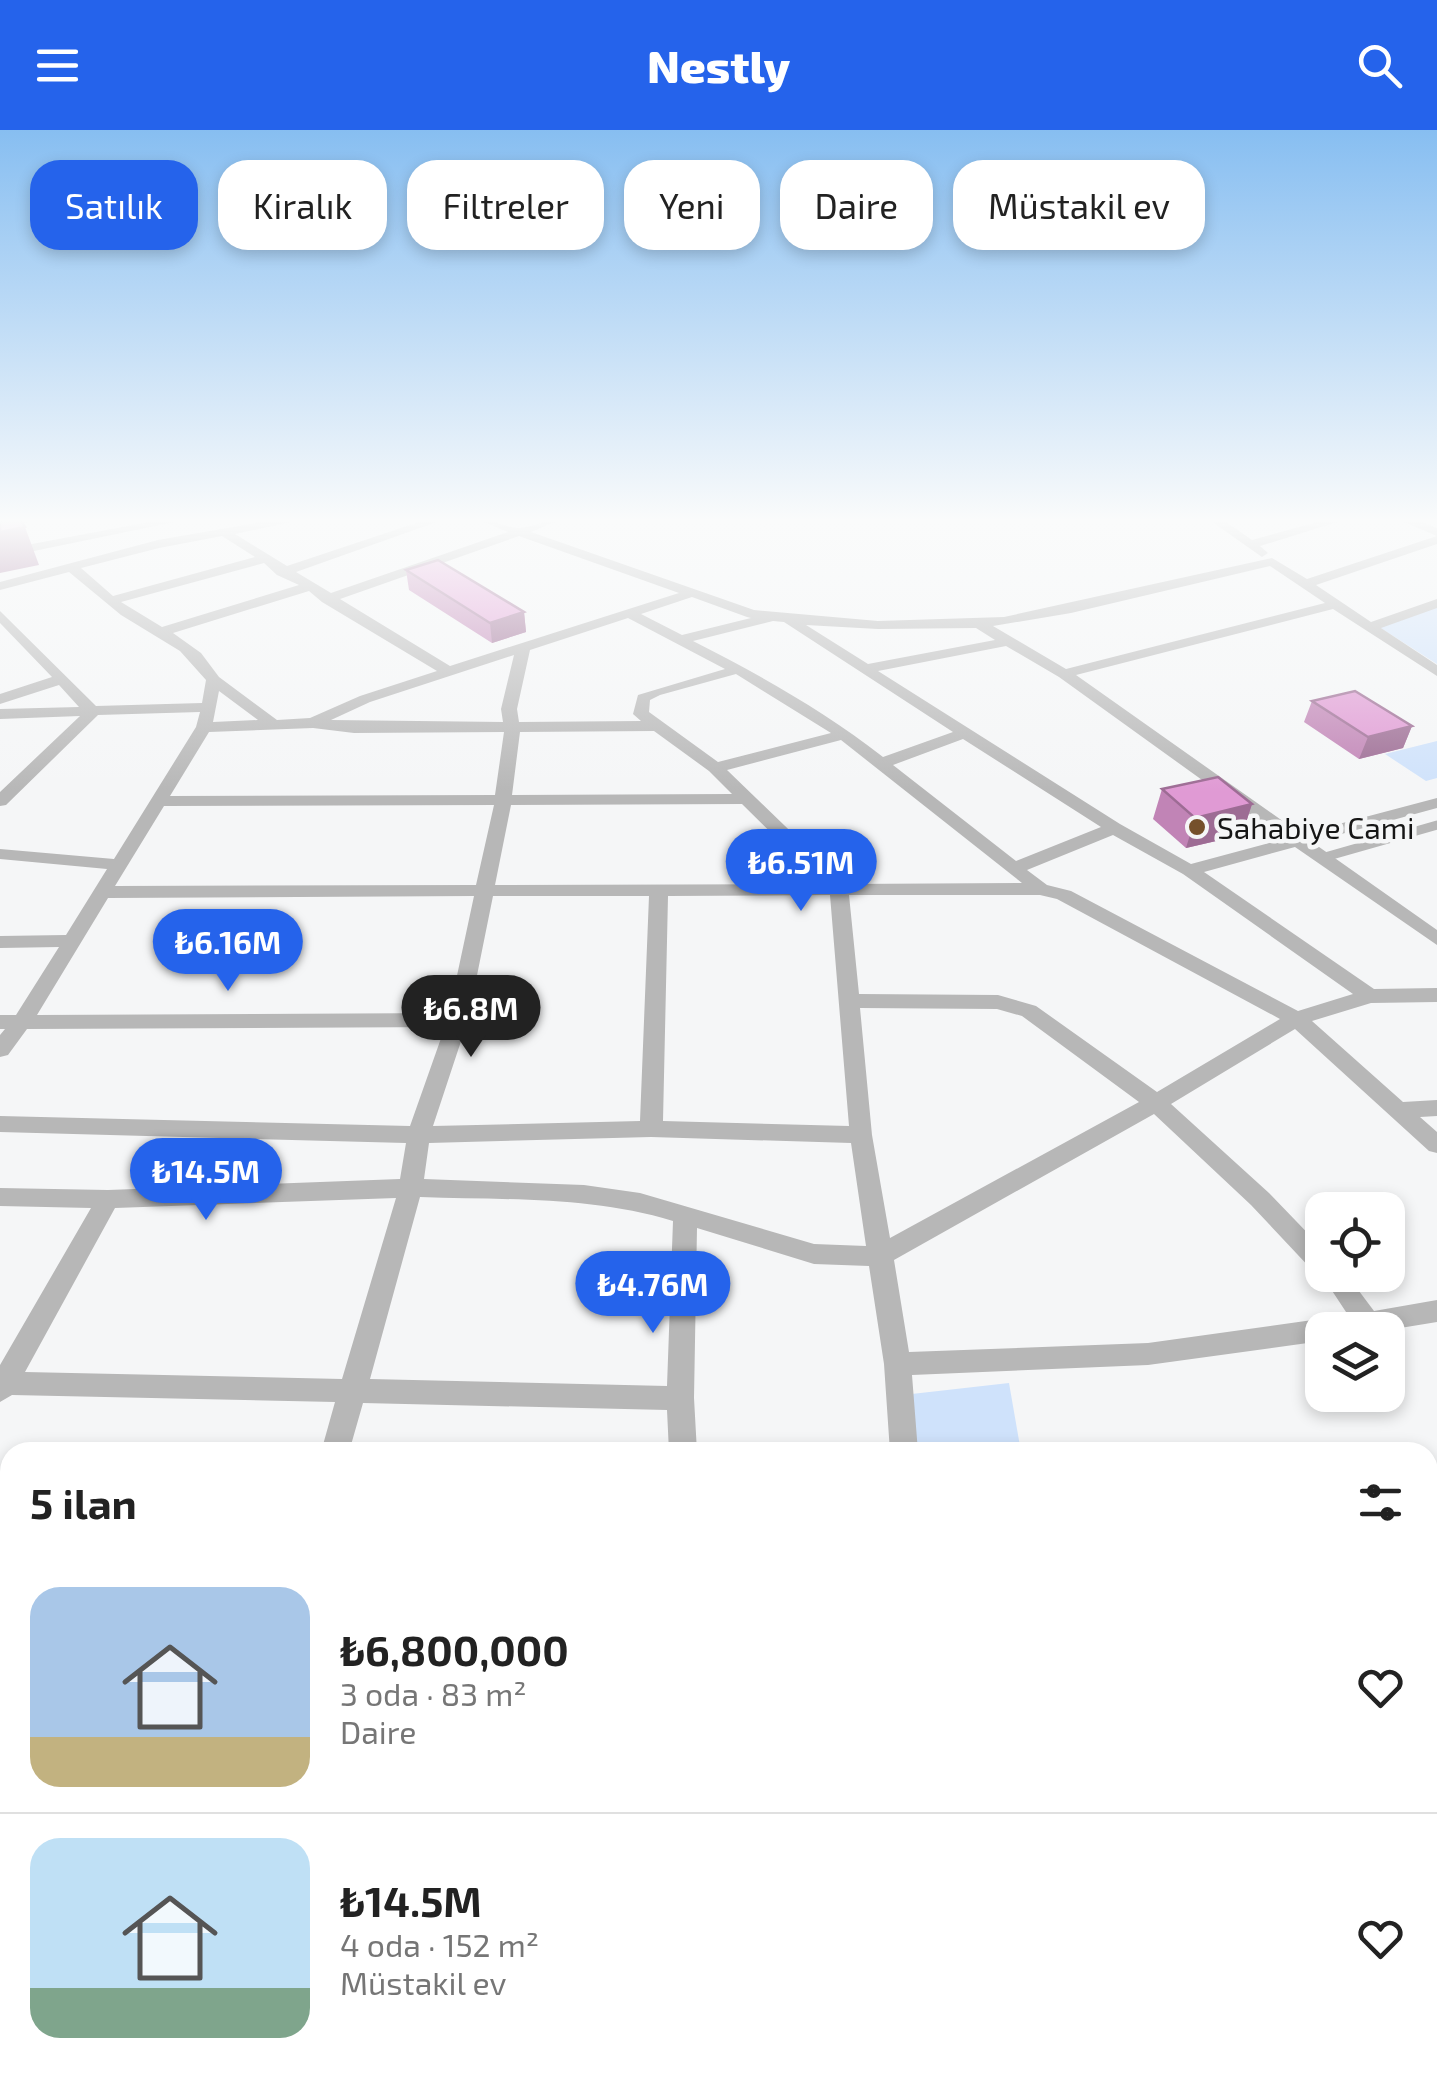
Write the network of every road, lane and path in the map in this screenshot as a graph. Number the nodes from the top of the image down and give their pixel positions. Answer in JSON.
{"nodes":[{"id":1,"x":124,"y":610,"type":"edge"},
{"id":2,"x":233,"y":610,"type":"edge"},
{"id":3,"x":346,"y":610,"type":"edge"},
{"id":4,"x":638,"y":610,"type":"edge"},
{"id":5,"x":752,"y":610,"type":"edge"},
{"id":6,"x":1049,"y":610,"type":"edge"},
{"id":7,"x":1314,"y":610,"type":"edge"},
{"id":8,"x":1343,"y":610,"type":"edge"},
{"id":9,"x":1416,"y":610,"type":"edge"},
{"id":10,"x":629,"y":613,"type":"junction"},
{"id":11,"x":0,"y":615,"type":"edge"},
{"id":12,"x":779,"y":618,"type":"junction"},
{"id":13,"x":976,"y":623,"type":"junction"},
{"id":14,"x":1371,"y":626,"type":"junction"},
{"id":15,"x":165,"y":631,"type":"junction"},
{"id":16,"x":679,"y":640,"type":"junction"},
{"id":17,"x":1010,"y":641,"type":"junction"},
{"id":18,"x":524,"y":648,"type":"junction"},
{"id":19,"x":870,"y":668,"type":"junction"},
{"id":20,"x":736,"y":670,"type":"junction"},
{"id":21,"x":449,"y":672,"type":"junction"},
{"id":22,"x":1437,"y":672,"type":"edge"},
{"id":23,"x":1064,"y":674,"type":"junction"},
{"id":24,"x":62,"y":678,"type":"junction"},
{"id":25,"x":213,"y":680,"type":"junction"},
{"id":26,"x":0,"y":699,"type":"edge"},
{"id":27,"x":210,"y":707,"type":"junction"},
{"id":28,"x":93,"y":712,"type":"junction"},
{"id":29,"x":0,"y":714,"type":"edge"},
{"id":30,"x":272,"y":723,"type":"junction"},
{"id":31,"x":313,"y":724,"type":"junction"},
{"id":32,"x":659,"y":726,"type":"junction"},
{"id":33,"x":204,"y":727,"type":"junction"},
{"id":34,"x":512,"y":728,"type":"junction"},
{"id":35,"x":964,"y":733,"type":"junction"},
{"id":36,"x":844,"y":734,"type":"junction"},
{"id":37,"x":880,"y":764,"type":"junction"},
{"id":38,"x":715,"y":768,"type":"junction"},
{"id":39,"x":0,"y":800,"type":"edge"},
{"id":40,"x":744,"y":800,"type":"junction"},
{"id":41,"x":160,"y":801,"type":"junction"},
{"id":42,"x":503,"y":802,"type":"junction"},
{"id":43,"x":1437,"y":803,"type":"edge"},
{"id":44,"x":1437,"y":825,"type":"edge"},
{"id":45,"x":1114,"y":828,"type":"junction"},
{"id":46,"x":1299,"y":838,"type":"junction"},
{"id":47,"x":0,"y":854,"type":"edge"},
{"id":48,"x":1325,"y":857,"type":"junction"},
{"id":49,"x":120,"y":865,"type":"junction"},
{"id":50,"x":1014,"y":868,"type":"junction"},
{"id":51,"x":1189,"y":870,"type":"junction"},
{"id":52,"x":838,"y":889,"type":"junction"},
{"id":53,"x":1040,"y":889,"type":"junction"},
{"id":54,"x":659,"y":890,"type":"junction"},
{"id":55,"x":103,"y":892,"type":"junction"},
{"id":56,"x":487,"y":892,"type":"junction"},
{"id":57,"x":1437,"y":939,"type":"edge"},
{"id":58,"x":73,"y":941,"type":"junction"},
{"id":59,"x":0,"y":942,"type":"edge"},
{"id":60,"x":1437,"y":995,"type":"edge"},
{"id":61,"x":1370,"y":996,"type":"junction"},
{"id":62,"x":848,"y":1002,"type":"junction"},
{"id":63,"x":1296,"y":1018,"type":"junction"},
{"id":64,"x":23,"y":1020,"type":"junction"},
{"id":65,"x":458,"y":1020,"type":"junction"},
{"id":66,"x":0,"y":1022,"type":"edge"},
{"id":67,"x":0,"y":1050,"type":"edge"},
{"id":68,"x":1156,"y":1104,"type":"junction"},
{"id":69,"x":1437,"y":1108,"type":"edge"},
{"id":70,"x":1399,"y":1110,"type":"junction"},
{"id":71,"x":0,"y":1124,"type":"edge"},
{"id":72,"x":651,"y":1129,"type":"junction"},
{"id":73,"x":419,"y":1135,"type":"junction"},
{"id":74,"x":861,"y":1135,"type":"junction"},
{"id":75,"x":1437,"y":1145,"type":"edge"},
{"id":76,"x":412,"y":1188,"type":"junction"},
{"id":77,"x":0,"y":1197,"type":"edge"},
{"id":78,"x":108,"y":1200,"type":"junction"},
{"id":79,"x":685,"y":1218,"type":"junction"},
{"id":80,"x":1305,"y":1246,"type":"edge"},
{"id":81,"x":879,"y":1256,"type":"junction"},
{"id":82,"x":1345,"y":1292,"type":"edge"},
{"id":83,"x":1437,"y":1311,"type":"edge"},
{"id":84,"x":1361,"y":1312,"type":"edge"},
{"id":85,"x":1405,"y":1317,"type":"edge"},
{"id":86,"x":1305,"y":1333,"type":"edge"},
{"id":87,"x":898,"y":1364,"type":"junction"},
{"id":88,"x":2,"y":1386,"type":"edge"},
{"id":89,"x":354,"y":1392,"type":"junction"},
{"id":90,"x":680,"y":1398,"type":"junction"},
{"id":91,"x":338,"y":1442,"type":"edge"},
{"id":92,"x":683,"y":1442,"type":"edge"},
{"id":93,"x":903,"y":1442,"type":"edge"},
{"id":94,"x":0,"y":1758,"type":"edge"},
{"id":95,"x":0,"y":1804,"type":"edge"}],
"edges":[{"from":1,"to":15,"type":"street"},
{"from":2,"to":15,"type":"street"},
{"from":3,"to":21,"type":"street"},
{"from":4,"to":10,"type":"street"},
{"from":5,"to":12,"type":"street"},
{"from":6,"to":13,"type":"street"},
{"from":7,"to":23,"type":"street"},
{"from":8,"to":14,"type":"street"},
{"from":9,"to":14,"type":"street"},
{"from":10,"to":16,"type":"street"},
{"from":10,"to":18,"type":"street"},
{"from":11,"to":24,"type":"street"},
{"from":12,"to":13,"type":"street"},
{"from":12,"to":16,"type":"street"},
{"from":12,"to":19,"type":"street"},
{"from":13,"to":17,"type":"street"},
{"from":14,"to":22,"type":"street"},
{"from":15,"to":25,"type":"street"},
{"from":16,"to":20,"type":"street"},
{"from":17,"to":19,"type":"street"},
{"from":17,"to":23,"type":"street"},
{"from":18,"to":21,"type":"street"},
{"from":18,"to":34,"type":"street"},
{"from":19,"to":35,"type":"street"},
{"from":20,"to":32,"type":"street"},
{"from":20,"to":36,"type":"street"},
{"from":21,"to":31,"type":"street"},
{"from":23,"to":46,"type":"street"},
{"from":24,"to":26,"type":"street"},
{"from":24,"to":28,"type":"street"},
{"from":25,"to":27,"type":"street"},
{"from":25,"to":30,"type":"street"},
{"from":27,"to":28,"type":"street"},
{"from":27,"to":33,"type":"street"},
{"from":28,"to":29,"type":"street"},
{"from":28,"to":39,"type":"street"},
{"from":30,"to":31,"type":"street"},
{"from":30,"to":33,"type":"street"},
{"from":31,"to":34,"type":"street"},
{"from":32,"to":34,"type":"street"},
{"from":32,"to":38,"type":"street"},
{"from":33,"to":41,"type":"street"},
{"from":34,"to":42,"type":"street"},
{"from":35,"to":37,"type":"street"},
{"from":35,"to":45,"type":"street"},
{"from":36,"to":37,"type":"street"},
{"from":36,"to":38,"type":"street"},
{"from":37,"to":50,"type":"street"},
{"from":38,"to":40,"type":"street"},
{"from":40,"to":42,"type":"street"},
{"from":40,"to":52,"type":"street"},
{"from":41,"to":42,"type":"street"},
{"from":41,"to":49,"type":"street"},
{"from":42,"to":56,"type":"street"},
{"from":43,"to":46,"type":"street"},
{"from":44,"to":48,"type":"lane"},
{"from":45,"to":50,"type":"street"},
{"from":45,"to":51,"type":"street"},
{"from":46,"to":48,"type":"street"},
{"from":46,"to":51,"type":"street"},
{"from":47,"to":49,"type":"street"},
{"from":48,"to":57,"type":"street"},
{"from":49,"to":55,"type":"street"},
{"from":50,"to":53,"type":"street"},
{"from":51,"to":61,"type":"street"},
{"from":52,"to":53,"type":"street"},
{"from":52,"to":54,"type":"street"},
{"from":52,"to":62,"type":"street"},
{"from":53,"to":63,"type":"street"},
{"from":54,"to":56,"type":"street"},
{"from":54,"to":72,"type":"street"},
{"from":55,"to":56,"type":"street"},
{"from":55,"to":58,"type":"street"},
{"from":56,"to":65,"type":"street"},
{"from":58,"to":59,"type":"street"},
{"from":58,"to":64,"type":"street"},
{"from":60,"to":61,"type":"street"},
{"from":61,"to":63,"type":"street"},
{"from":62,"to":68,"type":"street"},
{"from":62,"to":74,"type":"street"},
{"from":63,"to":68,"type":"street"},
{"from":63,"to":70,"type":"street"},
{"from":64,"to":65,"type":"street"},
{"from":64,"to":66,"type":"street"},
{"from":64,"to":67,"type":"street"},
{"from":65,"to":73,"type":"street"},
{"from":68,"to":80,"type":"street"},
{"from":68,"to":81,"type":"street"},
{"from":69,"to":70,"type":"street"},
{"from":70,"to":75,"type":"street"},
{"from":71,"to":73,"type":"street"},
{"from":72,"to":73,"type":"street"},
{"from":72,"to":74,"type":"street"},
{"from":73,"to":76,"type":"street"},
{"from":74,"to":81,"type":"street"},
{"from":76,"to":78,"type":"street"},
{"from":76,"to":79,"type":"street"},
{"from":76,"to":89,"type":"street"},
{"from":77,"to":78,"type":"street"},
{"from":78,"to":88,"type":"street"},
{"from":79,"to":81,"type":"street"},
{"from":79,"to":90,"type":"street"},
{"from":81,"to":87,"type":"street"},
{"from":82,"to":84,"type":"street"},
{"from":83,"to":85,"type":"street"},
{"from":86,"to":87,"type":"street"},
{"from":87,"to":93,"type":"street"},
{"from":88,"to":89,"type":"street"},
{"from":89,"to":90,"type":"street"},
{"from":89,"to":91,"type":"street"},
{"from":90,"to":92,"type":"street"},
{"from":94,"to":95,"type":"street"}]}
